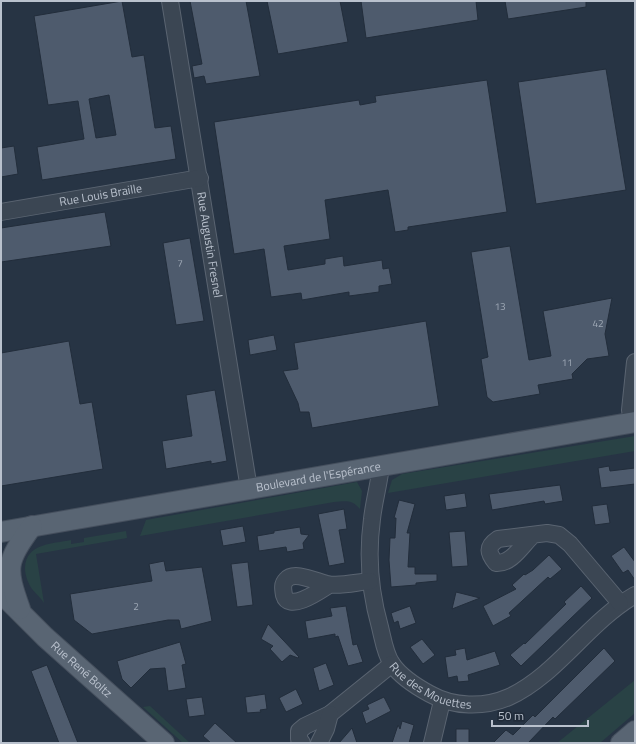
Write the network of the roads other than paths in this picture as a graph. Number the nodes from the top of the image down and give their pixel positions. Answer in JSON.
{"nodes":[{"id":1,"x":170,"y":1,"type":"edge"},
{"id":2,"x":200,"y":178,"type":"junction"},
{"id":3,"x":1,"y":212,"type":"edge"},
{"id":4,"x":635,"y":362,"type":"edge"},
{"id":5,"x":634,"y":422,"type":"edge"},
{"id":6,"x":381,"y":466,"type":"junction"},
{"id":7,"x":249,"y":489,"type":"junction"},
{"id":8,"x":32,"y":526,"type":"junction"},
{"id":9,"x":1,"y":532,"type":"edge"},
{"id":10,"x":531,"y":537,"type":"dead end"},
{"id":11,"x":370,"y":581,"type":"junction"},
{"id":12,"x":329,"y":585,"type":"dead end"},
{"id":13,"x":1,"y":593,"type":"edge"},
{"id":14,"x":635,"y":595,"type":"edge"},
{"id":15,"x":620,"y":604,"type":"junction"},
{"id":16,"x":22,"y":614,"type":"junction"},
{"id":17,"x":392,"y":664,"type":"junction"},
{"id":18,"x":442,"y":701,"type":"junction"},
{"id":19,"x":330,"y":714,"type":"junction"},
{"id":20,"x":635,"y":731,"type":"edge"},
{"id":21,"x":164,"y":743,"type":"edge"},
{"id":22,"x":302,"y":743,"type":"edge"},
{"id":23,"x":319,"y":743,"type":"edge"},
{"id":24,"x":432,"y":743,"type":"edge"},
{"id":25,"x":621,"y":743,"type":"edge"}],
"edges":[{"from":1,"to":2,"type":"street","name":"Rue Augustin Fresnel"},
{"from":2,"to":3,"type":"street","name":"Rue Louis Braille"},
{"from":2,"to":7,"type":"street","name":"Rue Augustin Fresnel"},
{"from":4,"to":5,"type":"street"},
{"from":5,"to":6,"type":"main road","name":"Boulevard de l'Espérance"},
{"from":6,"to":7,"type":"main road","name":"Boulevard de l'Espérance"},
{"from":6,"to":11,"type":"street","name":"Rue des Mouettes"},
{"from":7,"to":8,"type":"main road","name":"Boulevard de l'Espérance"},
{"from":8,"to":9,"type":"main road","name":"Boulevard de l'Espérance"},
{"from":8,"to":16,"type":"main road"},
{"from":10,"to":15,"type":"street"},
{"from":11,"to":12,"type":"street"},
{"from":11,"to":17,"type":"street","name":"Rue des Mouettes"},
{"from":13,"to":16,"type":"main road","name":"Rue René Boltz"},
{"from":14,"to":15,"type":"street","name":"Rue des Mouettes"},
{"from":15,"to":18,"type":"street","name":"Rue des Mouettes"},
{"from":16,"to":21,"type":"main road","name":"Rue René Boltz"},
{"from":17,"to":18,"type":"street","name":"Rue des Mouettes"},
{"from":17,"to":19,"type":"street"},
{"from":18,"to":24,"type":"street"},
{"from":19,"to":22,"type":"street"},
{"from":19,"to":23,"type":"street"},
{"from":20,"to":25,"type":"main road"}]}
